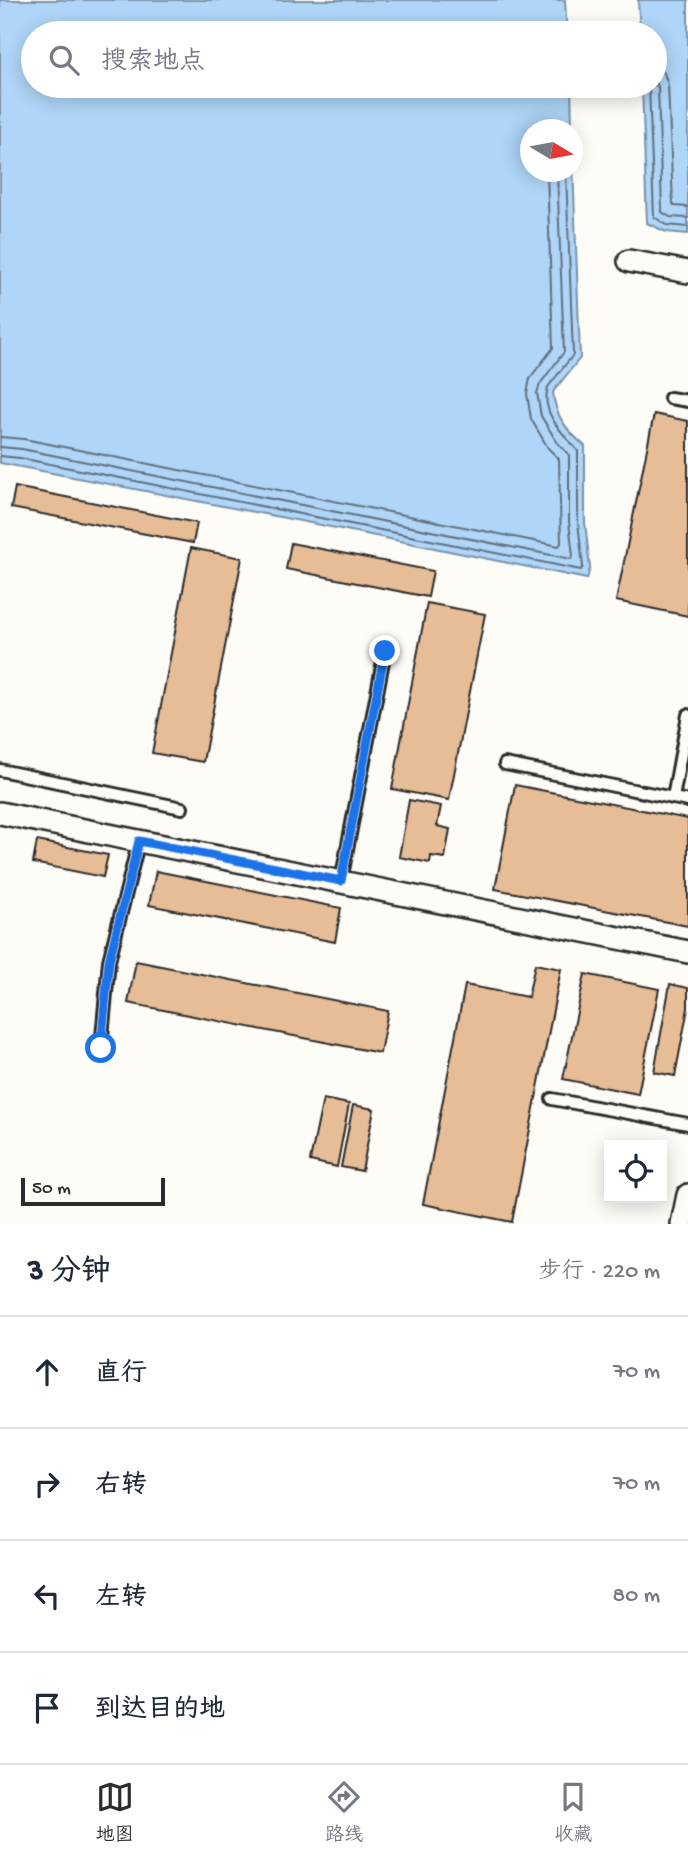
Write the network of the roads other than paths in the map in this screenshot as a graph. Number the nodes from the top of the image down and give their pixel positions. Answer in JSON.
{"nodes":[{"id":1,"x":629,"y":261,"type":"dead end"},
{"id":2,"x":688,"y":272,"type":"edge"},
{"id":3,"x":670,"y":398,"type":"dead end"},
{"id":4,"x":688,"y":401,"type":"edge"},
{"id":5,"x":385,"y":651,"type":"dead end"},
{"id":6,"x":688,"y":715,"type":"edge"},
{"id":7,"x":505,"y":764,"type":"dead end"},
{"id":8,"x":0,"y":770,"type":"edge"},
{"id":9,"x":673,"y":798,"type":"junction"},
{"id":10,"x":688,"y":801,"type":"edge"},
{"id":11,"x":182,"y":808,"type":"dead end"},
{"id":12,"x":0,"y":813,"type":"edge"},
{"id":13,"x":139,"y":841,"type":"junction"},
{"id":14,"x":341,"y":881,"type":"junction"},
{"id":15,"x":688,"y":952,"type":"edge"},
{"id":16,"x":101,"y":1048,"type":"dead end"},
{"id":17,"x":552,"y":1099,"type":"dead end"},
{"id":18,"x":688,"y":1124,"type":"edge"},
{"id":19,"x":688,"y":1195,"type":"edge"},
{"id":20,"x":682,"y":1224,"type":"edge"}],
"edges":[{"from":1,"to":2,"type":"street"},
{"from":3,"to":4,"type":"lane"},
{"from":5,"to":14,"type":"lane"},
{"from":6,"to":9,"type":"lane"},
{"from":7,"to":9,"type":"lane"},
{"from":8,"to":11,"type":"lane"},
{"from":9,"to":10,"type":"lane"},
{"from":12,"to":13,"type":"street"},
{"from":13,"to":14,"type":"street"},
{"from":13,"to":16,"type":"lane"},
{"from":14,"to":15,"type":"street"},
{"from":17,"to":18,"type":"lane"},
{"from":19,"to":20,"type":"street"}]}
